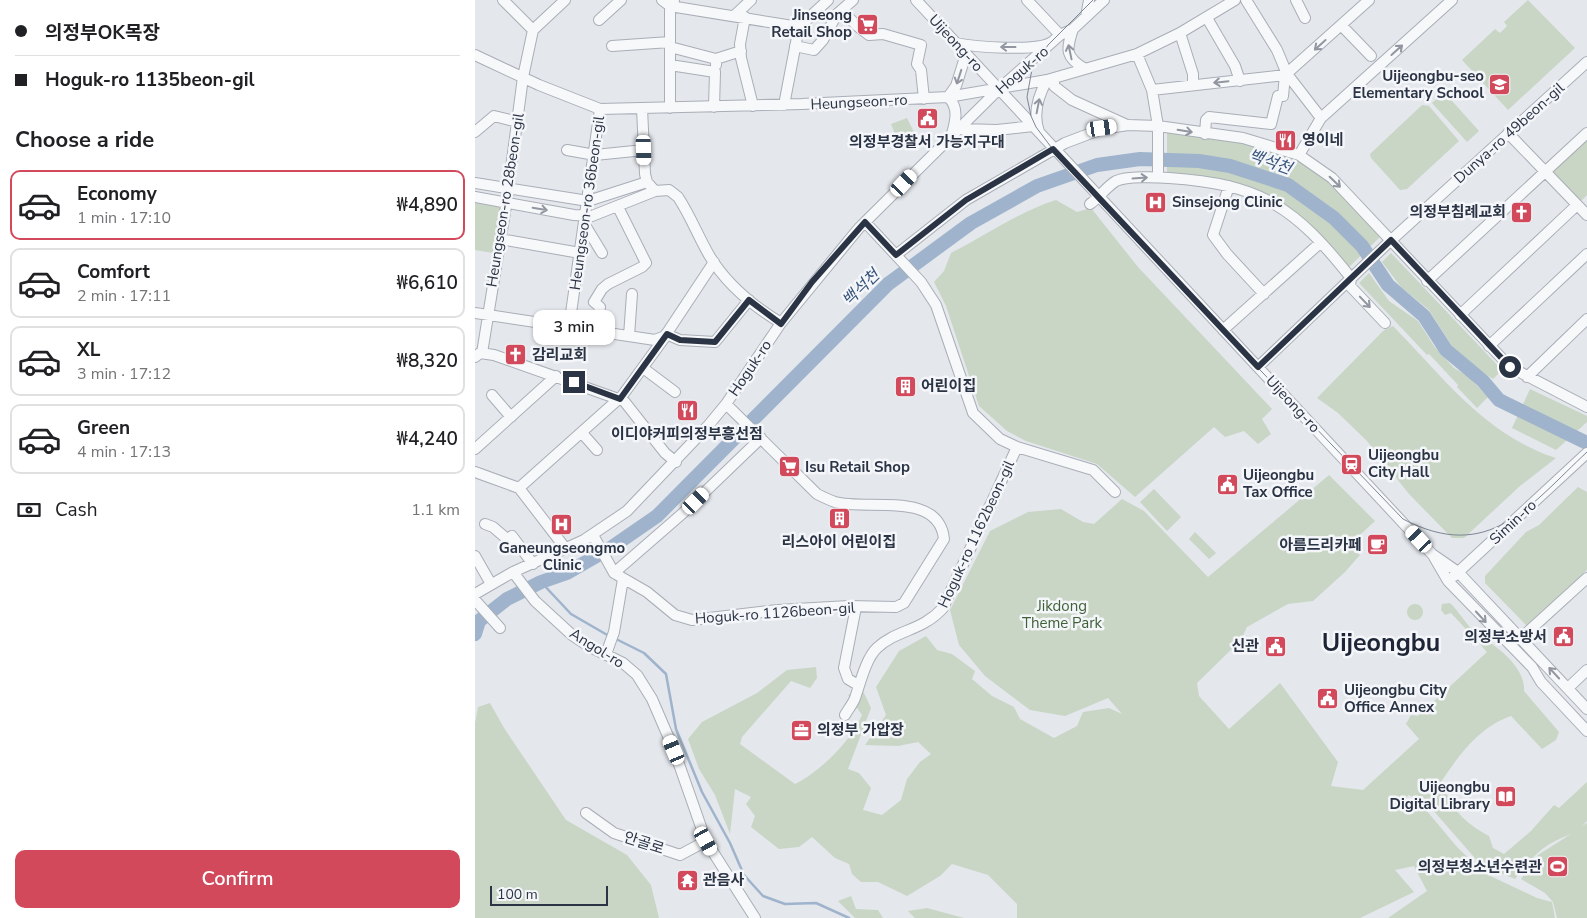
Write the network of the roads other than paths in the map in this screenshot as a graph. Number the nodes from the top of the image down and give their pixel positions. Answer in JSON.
{"nodes":[{"id":1,"x":503,"y":0,"type":"edge"},
{"id":2,"x":565,"y":0,"type":"edge"},
{"id":3,"x":621,"y":0,"type":"edge"},
{"id":4,"x":751,"y":0,"type":"edge"},
{"id":5,"x":828,"y":0,"type":"edge"},
{"id":6,"x":853,"y":0,"type":"edge"},
{"id":7,"x":916,"y":0,"type":"edge"},
{"id":8,"x":1027,"y":0,"type":"edge"},
{"id":9,"x":1089,"y":0,"type":"edge"},
{"id":10,"x":1104,"y":0,"type":"edge"},
{"id":11,"x":1235,"y":0,"type":"edge"},
{"id":12,"x":1247,"y":0,"type":"edge"},
{"id":13,"x":1296,"y":0,"type":"edge"},
{"id":14,"x":1369,"y":0,"type":"edge"},
{"id":15,"x":1452,"y":0,"type":"edge"},
{"id":16,"x":669,"y":2,"type":"edge"},
{"id":17,"x":842,"y":10,"type":"junction"},
{"id":18,"x":734,"y":16,"type":"junction"},
{"id":19,"x":1086,"y":17,"type":"junction"},
{"id":20,"x":745,"y":18,"type":"junction"},
{"id":21,"x":1207,"y":18,"type":"junction"},
{"id":22,"x":1305,"y":18,"type":"dead end"},
{"id":23,"x":599,"y":20,"type":"dead end"},
{"id":24,"x":1342,"y":26,"type":"junction"},
{"id":25,"x":799,"y":27,"type":"junction"},
{"id":26,"x":1073,"y":28,"type":"junction"},
{"id":27,"x":533,"y":30,"type":"junction"},
{"id":28,"x":1179,"y":33,"type":"junction"},
{"id":29,"x":1058,"y":37,"type":"junction"},
{"id":30,"x":956,"y":43,"type":"junction"},
{"id":31,"x":670,"y":44,"type":"junction"},
{"id":32,"x":612,"y":46,"type":"dead end"},
{"id":33,"x":795,"y":46,"type":"junction"},
{"id":34,"x":741,"y":51,"type":"junction"},
{"id":35,"x":966,"y":54,"type":"junction"},
{"id":36,"x":1137,"y":54,"type":"junction"},
{"id":37,"x":475,"y":55,"type":"edge"},
{"id":38,"x":1371,"y":56,"type":"dead end"},
{"id":39,"x":716,"y":59,"type":"junction"},
{"id":40,"x":1587,"y":62,"type":"edge"},
{"id":41,"x":670,"y":65,"type":"junction"},
{"id":42,"x":1085,"y":69,"type":"junction"},
{"id":43,"x":715,"y":72,"type":"junction"},
{"id":44,"x":1286,"y":75,"type":"junction"},
{"id":45,"x":523,"y":77,"type":"junction"},
{"id":46,"x":1051,"y":80,"type":"junction"},
{"id":47,"x":1240,"y":80,"type":"junction"},
{"id":48,"x":1193,"y":85,"type":"junction"},
{"id":49,"x":999,"y":89,"type":"junction"},
{"id":50,"x":1152,"y":90,"type":"junction"},
{"id":51,"x":947,"y":97,"type":"junction"},
{"id":52,"x":924,"y":99,"type":"junction"},
{"id":53,"x":783,"y":104,"type":"junction"},
{"id":54,"x":753,"y":106,"type":"junction"},
{"id":55,"x":714,"y":107,"type":"junction"},
{"id":56,"x":642,"y":108,"type":"junction"},
{"id":57,"x":671,"y":108,"type":"junction"},
{"id":58,"x":601,"y":109,"type":"junction"},
{"id":59,"x":1321,"y":118,"type":"junction"},
{"id":60,"x":518,"y":122,"type":"junction"},
{"id":61,"x":1128,"y":125,"type":"junction"},
{"id":62,"x":1158,"y":126,"type":"junction"},
{"id":63,"x":960,"y":129,"type":"junction"},
{"id":64,"x":1036,"y":130,"type":"junction"},
{"id":65,"x":475,"y":132,"type":"edge"},
{"id":66,"x":1508,"y":133,"type":"junction"},
{"id":67,"x":1205,"y":134,"type":"junction"},
{"id":68,"x":1586,"y":135,"type":"edge"},
{"id":69,"x":951,"y":137,"type":"junction"},
{"id":70,"x":567,"y":150,"type":"dead end"},
{"id":71,"x":644,"y":150,"type":"junction"},
{"id":72,"x":1055,"y":151,"type":"junction"},
{"id":73,"x":595,"y":155,"type":"junction"},
{"id":74,"x":1299,"y":155,"type":"junction"},
{"id":75,"x":1545,"y":171,"type":"junction"},
{"id":76,"x":1158,"y":177,"type":"junction"},
{"id":77,"x":647,"y":182,"type":"junction"},
{"id":78,"x":475,"y":183,"type":"edge"},
{"id":79,"x":1229,"y":186,"type":"junction"},
{"id":80,"x":509,"y":188,"type":"junction"},
{"id":81,"x":655,"y":191,"type":"junction"},
{"id":82,"x":475,"y":197,"type":"edge"},
{"id":83,"x":588,"y":201,"type":"junction"},
{"id":84,"x":1095,"y":201,"type":"junction"},
{"id":85,"x":506,"y":203,"type":"junction"},
{"id":86,"x":1577,"y":204,"type":"junction"},
{"id":87,"x":618,"y":206,"type":"junction"},
{"id":88,"x":1587,"y":215,"type":"edge"},
{"id":89,"x":585,"y":220,"type":"junction"},
{"id":90,"x":865,"y":222,"type":"junction"},
{"id":91,"x":500,"y":240,"type":"junction"},
{"id":92,"x":1320,"y":242,"type":"junction"},
{"id":93,"x":1389,"y":242,"type":"junction"},
{"id":94,"x":580,"y":253,"type":"junction"},
{"id":95,"x":602,"y":253,"type":"dead end"},
{"id":96,"x":1587,"y":254,"type":"edge"},
{"id":97,"x":896,"y":255,"type":"junction"},
{"id":98,"x":714,"y":262,"type":"junction"},
{"id":99,"x":1352,"y":277,"type":"junction"},
{"id":100,"x":1427,"y":281,"type":"junction"},
{"id":101,"x":632,"y":294,"type":"dead end"},
{"id":102,"x":1264,"y":294,"type":"junction"},
{"id":103,"x":749,"y":300,"type":"junction"},
{"id":104,"x":475,"y":313,"type":"edge"},
{"id":105,"x":487,"y":315,"type":"junction"},
{"id":106,"x":1460,"y":315,"type":"junction"},
{"id":107,"x":1587,"y":319,"type":"edge"},
{"id":108,"x":1385,"y":323,"type":"dead end"},
{"id":109,"x":781,"y":324,"type":"junction"},
{"id":110,"x":569,"y":328,"type":"junction"},
{"id":111,"x":1223,"y":330,"type":"junction"},
{"id":112,"x":596,"y":332,"type":"junction"},
{"id":113,"x":666,"y":335,"type":"junction"},
{"id":114,"x":629,"y":336,"type":"junction"},
{"id":115,"x":1489,"y":346,"type":"junction"},
{"id":116,"x":478,"y":355,"type":"edge"},
{"id":117,"x":1258,"y":367,"type":"junction"},
{"id":118,"x":643,"y":368,"type":"junction"},
{"id":119,"x":556,"y":376,"type":"junction"},
{"id":120,"x":1527,"y":377,"type":"junction"},
{"id":121,"x":675,"y":392,"type":"dead end"},
{"id":122,"x":492,"y":395,"type":"dead end"},
{"id":123,"x":620,"y":399,"type":"junction"},
{"id":124,"x":726,"y":404,"type":"junction"},
{"id":125,"x":1587,"y":407,"type":"edge"},
{"id":126,"x":511,"y":417,"type":"junction"},
{"id":127,"x":582,"y":433,"type":"junction"},
{"id":128,"x":761,"y":438,"type":"junction"},
{"id":129,"x":1017,"y":447,"type":"junction"},
{"id":130,"x":475,"y":449,"type":"edge"},
{"id":131,"x":597,"y":450,"type":"dead end"},
{"id":132,"x":1587,"y":453,"type":"edge"},
{"id":133,"x":677,"y":462,"type":"junction"},
{"id":134,"x":475,"y":472,"type":"edge"},
{"id":135,"x":519,"y":488,"type":"junction"},
{"id":136,"x":1115,"y":492,"type":"dead end"},
{"id":137,"x":485,"y":524,"type":"dead end"},
{"id":138,"x":593,"y":535,"type":"junction"},
{"id":139,"x":566,"y":549,"type":"junction"},
{"id":140,"x":1432,"y":554,"type":"junction"},
{"id":141,"x":475,"y":556,"type":"edge"},
{"id":142,"x":533,"y":564,"type":"junction"},
{"id":143,"x":612,"y":571,"type":"junction"},
{"id":144,"x":1458,"y":572,"type":"junction"},
{"id":145,"x":516,"y":576,"type":"junction"},
{"id":146,"x":623,"y":578,"type":"junction"},
{"id":147,"x":1587,"y":578,"type":"edge"},
{"id":148,"x":1448,"y":581,"type":"junction"},
{"id":149,"x":491,"y":584,"type":"junction"},
{"id":150,"x":475,"y":594,"type":"edge"},
{"id":151,"x":478,"y":604,"type":"edge"},
{"id":152,"x":855,"y":606,"type":"junction"},
{"id":153,"x":500,"y":628,"type":"dead end"},
{"id":154,"x":1520,"y":639,"type":"junction"},
{"id":155,"x":608,"y":649,"type":"junction"},
{"id":156,"x":1587,"y":670,"type":"edge"},
{"id":157,"x":858,"y":685,"type":"junction"},
{"id":158,"x":1568,"y":688,"type":"junction"},
{"id":159,"x":1587,"y":709,"type":"edge"},
{"id":160,"x":845,"y":715,"type":"dead end"},
{"id":161,"x":1587,"y":731,"type":"edge"},
{"id":162,"x":586,"y":813,"type":"dead end"},
{"id":163,"x":706,"y":841,"type":"junction"},
{"id":164,"x":755,"y":918,"type":"edge"}],
"edges":[{"from":1,"to":27,"type":"street"},
{"from":2,"to":27,"type":"street"},
{"from":3,"to":23,"type":"street"},
{"from":4,"to":18,"type":"street"},
{"from":5,"to":25,"type":"street"},
{"from":6,"to":17,"type":"street"},
{"from":7,"to":30,"type":"street","name":"Uijeong-ro"},
{"from":8,"to":29,"type":"street"},
{"from":9,"to":19,"type":"street"},
{"from":10,"to":19,"type":"street","name":"Hoguk-ro"},
{"from":11,"to":21,"type":"street","name":"Heungseon-ro"},
{"from":12,"to":44,"type":"street"},
{"from":13,"to":22,"type":"street"},
{"from":14,"to":24,"type":"street"},
{"from":59,"to":15,"type":"street","one_way":true},
{"from":16,"to":18,"type":"street"},
{"from":16,"to":31,"type":"street"},
{"from":17,"to":33,"type":"street"},
{"from":17,"to":52,"type":"street"},
{"from":18,"to":20,"type":"street"},
{"from":19,"to":26,"type":"street","name":"Hoguk-ro"},
{"from":20,"to":25,"type":"street"},
{"from":20,"to":34,"type":"street"},
{"from":21,"to":28,"type":"street","name":"Heungseon-ro"},
{"from":21,"to":47,"type":"street"},
{"from":24,"to":38,"type":"street"},
{"from":24,"to":44,"type":"street","one_way":true},
{"from":25,"to":33,"type":"street"},
{"from":26,"to":29,"type":"street","name":"Hoguk-ro"},
{"from":42,"to":26,"type":"street","one_way":true},
{"from":27,"to":45,"type":"street","name":"Heungseon-ro 28beon-gil"},
{"from":28,"to":36,"type":"street","name":"Heungseon-ro"},
{"from":28,"to":48,"type":"street"},
{"from":29,"to":30,"type":"street","one_way":true},
{"from":29,"to":49,"type":"street","name":"Hoguk-ro"},
{"from":30,"to":35,"type":"street","name":"Uijeong-ro"},
{"from":31,"to":32,"type":"street"},
{"from":31,"to":39,"type":"street"},
{"from":31,"to":41,"type":"street"},
{"from":33,"to":53,"type":"street"},
{"from":34,"to":39,"type":"street"},
{"from":34,"to":54,"type":"street"},
{"from":35,"to":49,"type":"street","name":"Uijeong-ro"},
{"from":35,"to":51,"type":"street","one_way":true},
{"from":36,"to":42,"type":"street","name":"Heungseon-ro"},
{"from":36,"to":50,"type":"street"},
{"from":37,"to":45,"type":"street","name":"Heungseon-ro"},
{"from":39,"to":43,"type":"street"},
{"from":40,"to":66,"type":"street","name":"Dunya-ro 49beon-gil"},
{"from":41,"to":43,"type":"street"},
{"from":41,"to":57,"type":"street"},
{"from":42,"to":46,"type":"street","name":"Heungseon-ro"},
{"from":43,"to":55,"type":"street"},
{"from":44,"to":47,"type":"street"},
{"from":44,"to":59,"type":"street"},
{"from":44,"to":67,"type":"street"},
{"from":45,"to":58,"type":"street","name":"Heungseon-ro"},
{"from":45,"to":60,"type":"street","name":"Heungseon-ro 28beon-gil"},
{"from":46,"to":49,"type":"street","name":"Heungseon-ro"},
{"from":46,"to":61,"type":"street"},
{"from":64,"to":46,"type":"street","one_way":true},
{"from":47,"to":48,"type":"street","one_way":true},
{"from":48,"to":50,"type":"street"},
{"from":49,"to":51,"type":"street","name":"Heungseon-ro"},
{"from":49,"to":63,"type":"street","name":"Hoguk-ro"},
{"from":49,"to":64,"type":"street","name":"Uijeong-ro"},
{"from":50,"to":62,"type":"street"},
{"from":51,"to":52,"type":"street","name":"Heungseon-ro"},
{"from":51,"to":69,"type":"street"},
{"from":52,"to":53,"type":"street","name":"Heungseon-ro"},
{"from":53,"to":54,"type":"street","name":"Heungseon-ro"},
{"from":54,"to":55,"type":"street","name":"Heungseon-ro"},
{"from":55,"to":57,"type":"street","name":"Heungseon-ro"},
{"from":56,"to":57,"type":"street","name":"Heungseon-ro"},
{"from":56,"to":58,"type":"street","name":"Heungseon-ro"},
{"from":56,"to":71,"type":"street"},
{"from":58,"to":73,"type":"street","name":"Heungseon-ro 36beon-gil"},
{"from":59,"to":74,"type":"street"},
{"from":60,"to":65,"type":"street"},
{"from":60,"to":80,"type":"street","name":"Heungseon-ro 28beon-gil"},
{"from":61,"to":62,"type":"street"},
{"from":61,"to":72,"type":"street"},
{"from":62,"to":67,"type":"street","one_way":true},
{"from":62,"to":76,"type":"street"},
{"from":63,"to":64,"type":"street"},
{"from":63,"to":69,"type":"street","name":"Hoguk-ro"},
{"from":64,"to":72,"type":"street","name":"Uijeong-ro"},
{"from":66,"to":75,"type":"street"},
{"from":66,"to":93,"type":"street","name":"Dunya-ro 49beon-gil"},
{"from":67,"to":74,"type":"street"},
{"from":68,"to":75,"type":"street"},
{"from":69,"to":90,"type":"street","name":"Hoguk-ro"},
{"from":70,"to":73,"type":"street"},
{"from":71,"to":73,"type":"street"},
{"from":71,"to":77,"type":"street"},
{"from":72,"to":84,"type":"street","name":"Uijeong-ro"},
{"from":72,"to":97,"type":"street"},
{"from":73,"to":83,"type":"street","name":"Heungseon-ro 36beon-gil"},
{"from":74,"to":93,"type":"street","one_way":true},
{"from":75,"to":86,"type":"street"},
{"from":75,"to":100,"type":"street"},
{"from":76,"to":79,"type":"street"},
{"from":84,"to":76,"type":"street","one_way":true},
{"from":77,"to":81,"type":"street"},
{"from":77,"to":83,"type":"street"},
{"from":78,"to":80,"type":"street"},
{"from":79,"to":92,"type":"street"},
{"from":79,"to":102,"type":"street"},
{"from":80,"to":83,"type":"street"},
{"from":80,"to":85,"type":"street","name":"Heungseon-ro 28beon-gil"},
{"from":81,"to":87,"type":"street"},
{"from":81,"to":98,"type":"street"},
{"from":82,"to":85,"type":"street"},
{"from":83,"to":89,"type":"street","name":"Heungseon-ro 36beon-gil"},
{"from":84,"to":111,"type":"street","name":"Uijeong-ro"},
{"from":85,"to":89,"type":"street","one_way":true},
{"from":85,"to":91,"type":"street","name":"Heungseon-ro 28beon-gil"},
{"from":86,"to":88,"type":"street"},
{"from":86,"to":106,"type":"street"},
{"from":87,"to":89,"type":"street"},
{"from":87,"to":112,"type":"street"},
{"from":89,"to":94,"type":"street","name":"Heungseon-ro 36beon-gil"},
{"from":89,"to":95,"type":"street"},
{"from":90,"to":97,"type":"street"},
{"from":90,"to":109,"type":"street","name":"Hoguk-ro"},
{"from":91,"to":94,"type":"street"},
{"from":91,"to":105,"type":"street","name":"Heungseon-ro 28beon-gil"},
{"from":92,"to":99,"type":"street"},
{"from":92,"to":102,"type":"street"},
{"from":93,"to":99,"type":"street","name":"Dunya-ro 49beon-gil"},
{"from":93,"to":100,"type":"street"},
{"from":94,"to":110,"type":"street","name":"Heungseon-ro 36beon-gil"},
{"from":96,"to":115,"type":"street"},
{"from":97,"to":129,"type":"street","name":"Hoguk-ro 1162beon-gil"},
{"from":98,"to":103,"type":"street"},
{"from":98,"to":113,"type":"street"},
{"from":99,"to":108,"type":"street","one_way":true},
{"from":99,"to":117,"type":"street","name":"Dunya-ro 49beon-gil"},
{"from":100,"to":106,"type":"street"},
{"from":101,"to":114,"type":"street"},
{"from":102,"to":111,"type":"street"},
{"from":103,"to":109,"type":"street"},
{"from":103,"to":113,"type":"street"},
{"from":104,"to":105,"type":"street"},
{"from":105,"to":110,"type":"street"},
{"from":105,"to":116,"type":"street","name":"Heungseon-ro 28beon-gil"},
{"from":106,"to":115,"type":"street"},
{"from":107,"to":120,"type":"street"},
{"from":109,"to":124,"type":"street","name":"Hoguk-ro"},
{"from":110,"to":112,"type":"street"},
{"from":111,"to":117,"type":"street","name":"Uijeong-ro"},
{"from":112,"to":114,"type":"street"},
{"from":113,"to":114,"type":"street"},
{"from":113,"to":118,"type":"street"},
{"from":115,"to":120,"type":"street"},
{"from":116,"to":119,"type":"street"},
{"from":117,"to":140,"type":"street","name":"Uijeong-ro"},
{"from":118,"to":121,"type":"street"},
{"from":118,"to":123,"type":"street"},
{"from":119,"to":123,"type":"street"},
{"from":119,"to":126,"type":"street"},
{"from":120,"to":125,"type":"street"},
{"from":122,"to":126,"type":"street"},
{"from":123,"to":127,"type":"street"},
{"from":123,"to":133,"type":"street"},
{"from":124,"to":128,"type":"street"},
{"from":124,"to":133,"type":"street","name":"Hoguk-ro"},
{"from":126,"to":130,"type":"street"},
{"from":127,"to":131,"type":"street"},
{"from":127,"to":135,"type":"street"},
{"from":128,"to":143,"type":"street"},
{"from":128,"to":152,"type":"street","name":"Hoguk-ro 1126beon-gil"},
{"from":129,"to":136,"type":"street"},
{"from":129,"to":157,"type":"street","name":"Hoguk-ro 1162beon-gil"},
{"from":132,"to":144,"type":"street","name":"Simin-ro"},
{"from":133,"to":138,"type":"street","name":"Hoguk-ro"},
{"from":134,"to":135,"type":"street"},
{"from":135,"to":139,"type":"street"},
{"from":137,"to":142,"type":"street"},
{"from":138,"to":139,"type":"street","name":"Hoguk-ro"},
{"from":138,"to":143,"type":"street"},
{"from":139,"to":142,"type":"street","name":"Hoguk-ro"},
{"from":140,"to":144,"type":"street","name":"Uijeong-ro"},
{"from":140,"to":148,"type":"street","name":"Uijeong-ro"},
{"from":141,"to":149,"type":"street"},
{"from":142,"to":145,"type":"street","name":"Hoguk-ro"},
{"from":143,"to":146,"type":"street","name":"Hoguk-ro 1126beon-gil"},
{"from":144,"to":148,"type":"street","name":"Simin-ro"},
{"from":144,"to":154,"type":"street","name":"Uijeong-ro"},
{"from":145,"to":149,"type":"street","name":"Hoguk-ro"},
{"from":145,"to":155,"type":"street","name":"Angol-ro"},
{"from":146,"to":152,"type":"street","name":"Hoguk-ro 1126beon-gil"},
{"from":146,"to":155,"type":"street"},
{"from":147,"to":154,"type":"street"},
{"from":148,"to":161,"type":"street","name":"Uijeong-ro","one_way":true},
{"from":149,"to":150,"type":"street","name":"Hoguk-ro"},
{"from":151,"to":153,"type":"street"},
{"from":152,"to":157,"type":"street"},
{"from":158,"to":154,"type":"street","name":"Uijeong-ro","one_way":true},
{"from":155,"to":163,"type":"street","name":"Angol-ro"},
{"from":156,"to":158,"type":"street"},
{"from":157,"to":160,"type":"street","name":"Hoguk-ro 1162beon-gil"},
{"from":158,"to":159,"type":"street","name":"Uijeong-ro"},
{"from":162,"to":163,"type":"street","name":"안골로"},
{"from":163,"to":164,"type":"street","name":"Angol-ro"}]}
